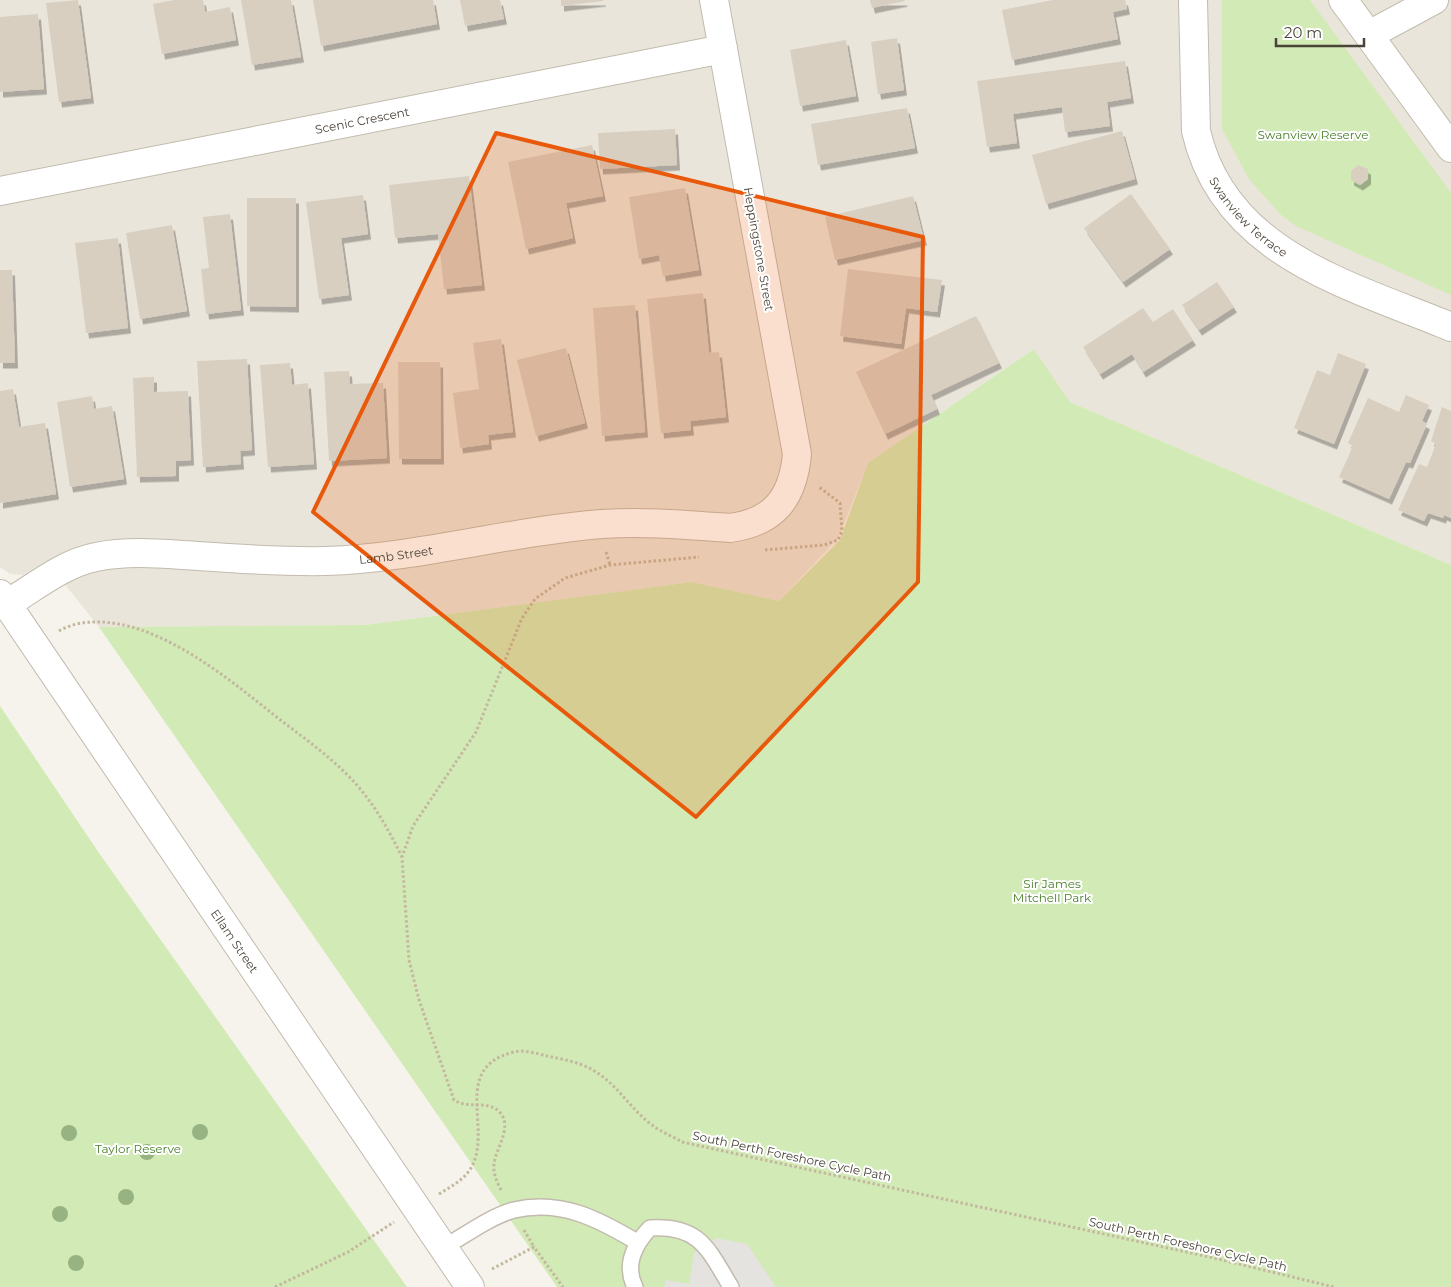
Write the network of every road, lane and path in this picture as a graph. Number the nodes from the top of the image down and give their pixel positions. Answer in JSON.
{"nodes":[{"id":1,"x":714,"y":0,"type":"edge"},
{"id":2,"x":1193,"y":0,"type":"edge"},
{"id":3,"x":1343,"y":0,"type":"edge"},
{"id":4,"x":1434,"y":0,"type":"edge"},
{"id":5,"x":1369,"y":35,"type":"junction"},
{"id":6,"x":723,"y":49,"type":"junction"},
{"id":7,"x":1451,"y":148,"type":"edge"},
{"id":8,"x":0,"y":191,"type":"edge"},
{"id":9,"x":1451,"y":327,"type":"edge"},
{"id":10,"x":818,"y":486,"type":"dead end"},
{"id":11,"x":785,"y":497,"type":"joint"},
{"id":12,"x":756,"y":551,"type":"dead end"},
{"id":13,"x":707,"y":556,"type":"dead end"},
{"id":14,"x":3,"y":599,"type":"edge"},
{"id":15,"x":34,"y":645,"type":"junction"},
{"id":16,"x":402,"y":857,"type":"junction"},
{"id":17,"x":477,"y":1105,"type":"junction"},
{"id":18,"x":416,"y":1208,"type":"junction"},
{"id":19,"x":513,"y":1211,"type":"junction"},
{"id":20,"x":637,"y":1242,"type":"junction"},
{"id":21,"x":534,"y":1247,"type":"junction"},
{"id":22,"x":443,"y":1248,"type":"junction"},
{"id":23,"x":468,"y":1284,"type":"edge"},
{"id":24,"x":275,"y":1287,"type":"edge"},
{"id":25,"x":563,"y":1287,"type":"edge"},
{"id":26,"x":635,"y":1287,"type":"edge"},
{"id":27,"x":731,"y":1287,"type":"edge"},
{"id":28,"x":1334,"y":1287,"type":"edge"}],
"edges":[{"from":1,"to":6,"type":"street","name":"Heppingstone Street"},
{"from":2,"to":9,"type":"street","name":"Swanview Terrace"},
{"from":3,"to":5,"type":"street"},
{"from":4,"to":5,"type":"street"},
{"from":5,"to":7,"type":"street"},
{"from":6,"to":8,"type":"street","name":"Scenic Crescent"},
{"from":6,"to":11,"type":"street","name":"Heppingstone Street"},
{"from":10,"to":12,"type":"path"},
{"from":11,"to":14,"type":"street","name":"Lamb Street"},
{"from":13,"to":16,"type":"path"},
{"from":14,"to":15,"type":"street","name":"Ellam Street"},
{"from":15,"to":16,"type":"path"},
{"from":15,"to":18,"type":"street","name":"Ellam Street"},
{"from":16,"to":17,"type":"path"},
{"from":17,"to":18,"type":"path","name":"South Perth Foreshore Cycle Path"},
{"from":17,"to":19,"type":"path"},
{"from":17,"to":28,"type":"path","name":"South Perth Foreshore Cycle Path"},
{"from":18,"to":22,"type":"street","name":"Ellam Street"},
{"from":18,"to":24,"type":"path","name":"South Perth Foreshore Cycle Path"},
{"from":19,"to":20,"type":"lane"},
{"from":19,"to":21,"type":"path"},
{"from":19,"to":22,"type":"lane"},
{"from":20,"to":26,"type":"lane"},
{"from":20,"to":27,"type":"lane"},
{"from":21,"to":23,"type":"path"},
{"from":21,"to":25,"type":"path"},
{"from":22,"to":23,"type":"street","name":"Ellam Street"}]}
